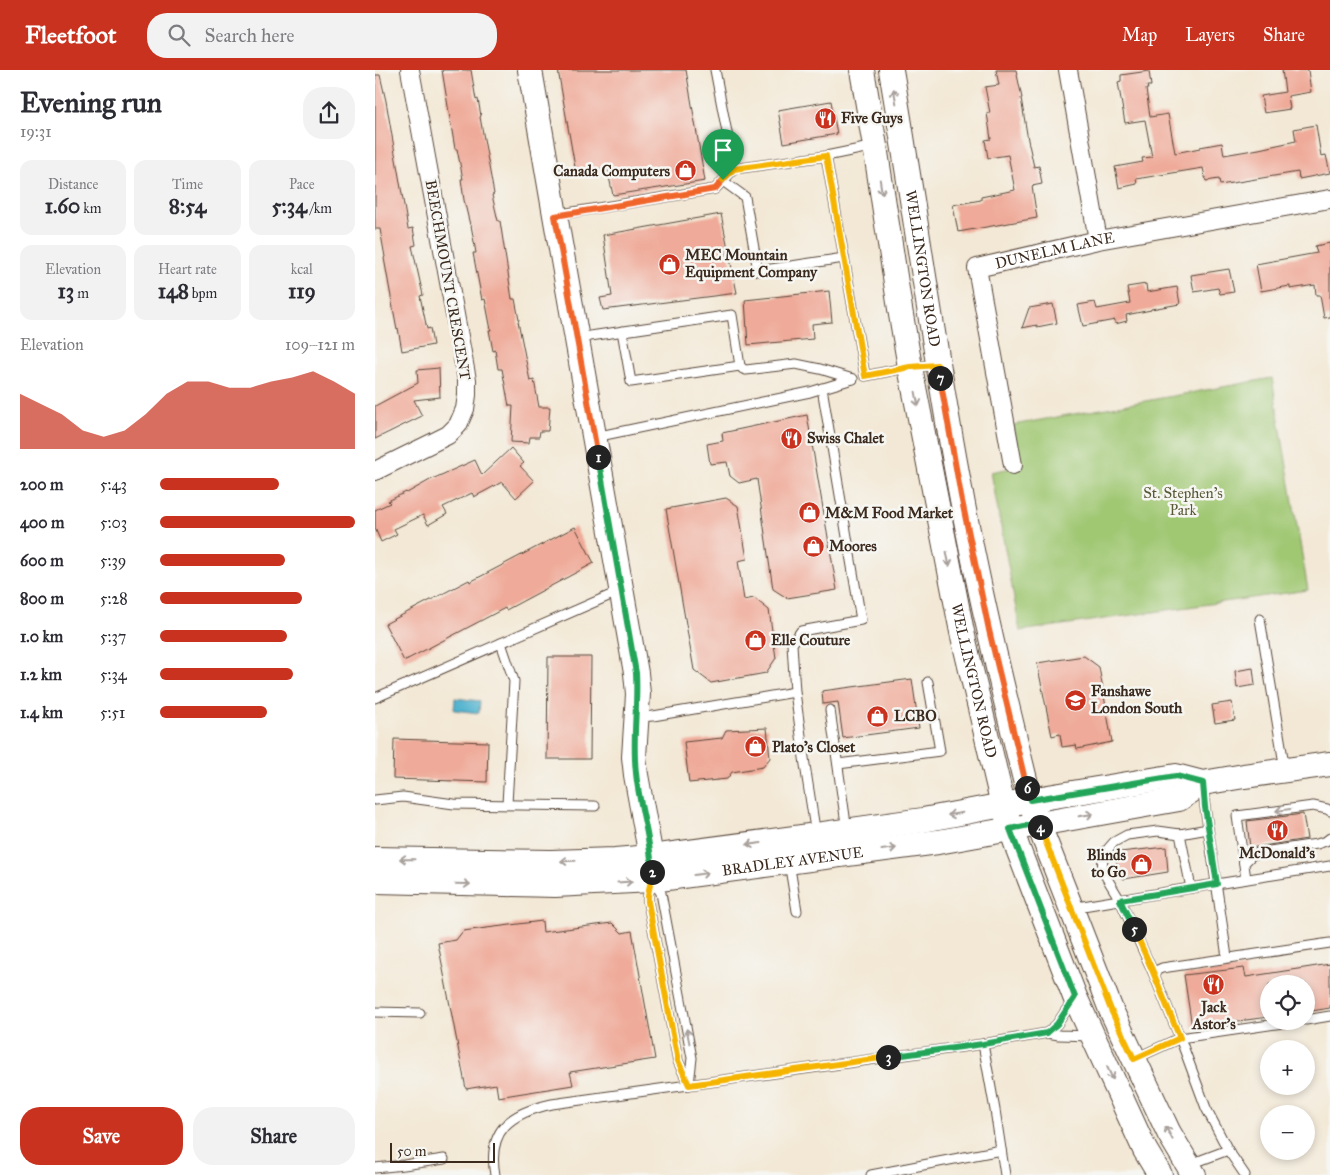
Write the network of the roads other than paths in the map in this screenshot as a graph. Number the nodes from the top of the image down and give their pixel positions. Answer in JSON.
{"nodes":[{"id":1,"x":410,"y":70,"type":"edge"},
{"id":2,"x":531,"y":70,"type":"edge"},
{"id":3,"x":715,"y":70,"type":"edge"},
{"id":4,"x":862,"y":70,"type":"edge"},
{"id":5,"x":891,"y":70,"type":"edge"},
{"id":6,"x":1068,"y":70,"type":"edge"},
{"id":7,"x":875,"y":146,"type":"junction"},
{"id":8,"x":826,"y":156,"type":"junction"},
{"id":9,"x":734,"y":169,"type":"junction"},
{"id":10,"x":723,"y":180,"type":"junction"},
{"id":11,"x":1330,"y":199,"type":"edge"},
{"id":12,"x":555,"y":216,"type":"junction"},
{"id":13,"x":1099,"y":240,"type":"junction"},
{"id":14,"x":844,"y":258,"type":"junction"},
{"id":15,"x":622,"y":331,"type":"junction"},
{"id":16,"x":577,"y":338,"type":"junction"},
{"id":17,"x":937,"y":365,"type":"junction"},
{"id":18,"x":741,"y":366,"type":"junction"},
{"id":19,"x":910,"y":367,"type":"junction"},
{"id":20,"x":865,"y":376,"type":"junction"},
{"id":21,"x":853,"y":379,"type":"junction"},
{"id":22,"x":822,"y":388,"type":"junction"},
{"id":23,"x":594,"y":437,"type":"junction"},
{"id":24,"x":1013,"y":465,"type":"dead end"},
{"id":25,"x":375,"y":471,"type":"edge"},
{"id":26,"x":621,"y":590,"type":"junction"},
{"id":27,"x":1260,"y":619,"type":"dead end"},
{"id":28,"x":501,"y":643,"type":"junction"},
{"id":29,"x":928,"y":682,"type":"dead end"},
{"id":30,"x":795,"y":692,"type":"junction"},
{"id":31,"x":375,"y":698,"type":"edge"},
{"id":32,"x":830,"y":710,"type":"dead end"},
{"id":33,"x":636,"y":718,"type":"junction"},
{"id":34,"x":837,"y":764,"type":"junction"},
{"id":35,"x":1330,"y":764,"type":"edge"},
{"id":36,"x":1285,"y":771,"type":"junction"},
{"id":37,"x":1203,"y":783,"type":"junction"},
{"id":38,"x":375,"y":800,"type":"edge"},
{"id":39,"x":1030,"y":800,"type":"junction"},
{"id":40,"x":507,"y":804,"type":"junction"},
{"id":41,"x":1003,"y":805,"type":"junction"},
{"id":42,"x":595,"y":806,"type":"dead end"},
{"id":43,"x":1330,"y":812,"type":"edge"},
{"id":44,"x":1038,"y":823,"type":"junction"},
{"id":45,"x":1010,"y":829,"type":"junction"},
{"id":46,"x":1208,"y":829,"type":"junction"},
{"id":47,"x":847,"y":831,"type":"junction"},
{"id":48,"x":1180,"y":834,"type":"junction"},
{"id":49,"x":816,"y":835,"type":"junction"},
{"id":50,"x":1330,"y":838,"type":"edge"},
{"id":51,"x":651,"y":857,"type":"junction"},
{"id":52,"x":375,"y":859,"type":"edge"},
{"id":53,"x":789,"y":861,"type":"junction"},
{"id":54,"x":1245,"y":863,"type":"junction"},
{"id":55,"x":1330,"y":866,"type":"edge"},
{"id":56,"x":1246,"y":879,"type":"junction"},
{"id":57,"x":652,"y":880,"type":"junction"},
{"id":58,"x":375,"y":881,"type":"edge"},
{"id":59,"x":1217,"y":884,"type":"junction"},
{"id":60,"x":1191,"y":888,"type":"junction"},
{"id":61,"x":1120,"y":900,"type":"junction"},
{"id":62,"x":1071,"y":908,"type":"junction"},
{"id":63,"x":797,"y":911,"type":"dead end"},
{"id":64,"x":1330,"y":943,"type":"edge"},
{"id":65,"x":1227,"y":958,"type":"junction"},
{"id":66,"x":1153,"y":972,"type":"junction"},
{"id":67,"x":1075,"y":997,"type":"junction"},
{"id":68,"x":375,"y":1012,"type":"edge"},
{"id":69,"x":420,"y":1013,"type":"dead end"},
{"id":70,"x":1330,"y":1016,"type":"edge"},
{"id":71,"x":1315,"y":1018,"type":"edge"},
{"id":72,"x":1260,"y":1026,"type":"edge"},
{"id":73,"x":1047,"y":1033,"type":"junction"},
{"id":74,"x":1093,"y":1036,"type":"junction"},
{"id":75,"x":1180,"y":1038,"type":"junction"},
{"id":76,"x":983,"y":1044,"type":"junction"},
{"id":77,"x":1134,"y":1059,"type":"junction"},
{"id":78,"x":689,"y":1085,"type":"junction"},
{"id":79,"x":1001,"y":1150,"type":"junction"},
{"id":80,"x":1227,"y":1150,"type":"junction"},
{"id":81,"x":444,"y":1159,"type":"dead end"},
{"id":82,"x":375,"y":1168,"type":"edge"},
{"id":83,"x":1191,"y":1170,"type":"edge"},
{"id":84,"x":495,"y":1175,"type":"edge"},
{"id":85,"x":871,"y":1175,"type":"edge"},
{"id":86,"x":1005,"y":1175,"type":"edge"},
{"id":87,"x":1160,"y":1175,"type":"edge"},
{"id":88,"x":1245,"y":1175,"type":"edge"}],
"edges":[{"from":1,"to":25,"type":"street","name":"BEECHMOUNT CRESCENT"},
{"from":2,"to":12,"type":"main road"},
{"from":3,"to":9,"type":"lane"},
{"from":4,"to":7,"type":"main road","name":"WELLINGTON ROAD"},
{"from":17,"to":5,"type":"main road","name":"WELLINGTON ROAD","one_way":true},
{"from":6,"to":13,"type":"street"},
{"from":7,"to":8,"type":"lane"},
{"from":7,"to":19,"type":"main road","name":"WELLINGTON ROAD","one_way":true},
{"from":8,"to":9,"type":"lane"},
{"from":8,"to":14,"type":"lane"},
{"from":9,"to":10,"type":"lane"},
{"from":10,"to":12,"type":"lane"},
{"from":10,"to":14,"type":"lane"},
{"from":11,"to":13,"type":"street","name":"DUNELM LANE"},
{"from":12,"to":16,"type":"main road"},
{"from":13,"to":24,"type":"street","name":"DUNELM LANE"},
{"from":14,"to":20,"type":"lane"},
{"from":15,"to":16,"type":"lane"},
{"from":15,"to":18,"type":"lane"},
{"from":15,"to":18,"type":"lane"},
{"from":16,"to":23,"type":"main road"},
{"from":17,"to":19,"type":"lane"},
{"from":17,"to":39,"type":"main road","name":"WELLINGTON ROAD"},
{"from":18,"to":21,"type":"lane"},
{"from":19,"to":20,"type":"lane"},
{"from":19,"to":41,"type":"main road","name":"WELLINGTON ROAD","one_way":true},
{"from":20,"to":21,"type":"lane"},
{"from":21,"to":22,"type":"lane"},
{"from":22,"to":23,"type":"lane"},
{"from":22,"to":30,"type":"lane"},
{"from":23,"to":26,"type":"main road"},
{"from":26,"to":28,"type":"lane"},
{"from":26,"to":33,"type":"main road"},
{"from":27,"to":36,"type":"lane"},
{"from":28,"to":31,"type":"lane"},
{"from":28,"to":40,"type":"lane"},
{"from":29,"to":34,"type":"lane"},
{"from":30,"to":33,"type":"lane"},
{"from":30,"to":49,"type":"lane"},
{"from":32,"to":34,"type":"lane"},
{"from":33,"to":51,"type":"main road"},
{"from":34,"to":47,"type":"lane"},
{"from":35,"to":36,"type":"main road","name":"BRADLEY AVENUE"},
{"from":36,"to":37,"type":"main road","name":"BRADLEY AVENUE"},
{"from":37,"to":39,"type":"main road","name":"BRADLEY AVENUE"},
{"from":44,"to":37,"type":"main road","name":"BRADLEY AVENUE","one_way":true},
{"from":37,"to":46,"type":"lane"},
{"from":38,"to":40,"type":"lane"},
{"from":39,"to":41,"type":"main road","name":"BRADLEY AVENUE"},
{"from":39,"to":44,"type":"main road","name":"WELLINGTON ROAD"},
{"from":40,"to":42,"type":"lane"},
{"from":41,"to":45,"type":"main road","name":"WELLINGTON ROAD"},
{"from":41,"to":47,"type":"main road","name":"BRADLEY AVENUE","one_way":true},
{"from":43,"to":54,"type":"lane","one_way":true},
{"from":44,"to":45,"type":"main road","name":"BRADLEY AVENUE"},
{"from":44,"to":62,"type":"main road","name":"WELLINGTON ROAD"},
{"from":53,"to":45,"type":"main road","name":"BRADLEY AVENUE","one_way":true},
{"from":45,"to":67,"type":"main road","name":"WELLINGTON ROAD"},
{"from":46,"to":48,"type":"lane"},
{"from":46,"to":59,"type":"lane"},
{"from":47,"to":49,"type":"main road","name":"BRADLEY AVENUE"},
{"from":48,"to":60,"type":"lane"},
{"from":48,"to":61,"type":"lane"},
{"from":49,"to":51,"type":"main road","name":"BRADLEY AVENUE","one_way":true},
{"from":50,"to":54,"type":"lane"},
{"from":51,"to":52,"type":"main road","name":"BRADLEY AVENUE","one_way":true},
{"from":51,"to":57,"type":"main road"},
{"from":57,"to":53,"type":"main road","name":"BRADLEY AVENUE","one_way":true},
{"from":53,"to":63,"type":"lane"},
{"from":54,"to":56,"type":"lane"},
{"from":55,"to":56,"type":"lane"},
{"from":56,"to":59,"type":"lane"},
{"from":58,"to":57,"type":"main road","name":"BRADLEY AVENUE","one_way":true},
{"from":57,"to":78,"type":"lane"},
{"from":78,"to":57,"type":"lane","one_way":true},
{"from":59,"to":60,"type":"lane"},
{"from":59,"to":65,"type":"lane"},
{"from":60,"to":61,"type":"lane"},
{"from":61,"to":62,"type":"lane"},
{"from":61,"to":66,"type":"lane"},
{"from":62,"to":77,"type":"main road","name":"WELLINGTON ROAD"},
{"from":64,"to":65,"type":"lane"},
{"from":65,"to":66,"type":"lane"},
{"from":66,"to":75,"type":"lane"},
{"from":67,"to":73,"type":"lane"},
{"from":67,"to":74,"type":"main road","name":"WELLINGTON ROAD"},
{"from":68,"to":69,"type":"lane"},
{"from":70,"to":71,"type":"lane"},
{"from":72,"to":75,"type":"lane"},
{"from":73,"to":74,"type":"lane"},
{"from":73,"to":76,"type":"lane"},
{"from":74,"to":87,"type":"main road","name":"WELLINGTON ROAD","one_way":true},
{"from":75,"to":77,"type":"lane"},
{"from":75,"to":80,"type":"lane"},
{"from":76,"to":78,"type":"lane"},
{"from":76,"to":79,"type":"lane"},
{"from":83,"to":77,"type":"main road","name":"WELLINGTON ROAD","one_way":true},
{"from":78,"to":84,"type":"lane"},
{"from":79,"to":85,"type":"lane"},
{"from":79,"to":86,"type":"lane"},
{"from":80,"to":83,"type":"lane"},
{"from":80,"to":88,"type":"lane"},
{"from":81,"to":82,"type":"lane"}]}
